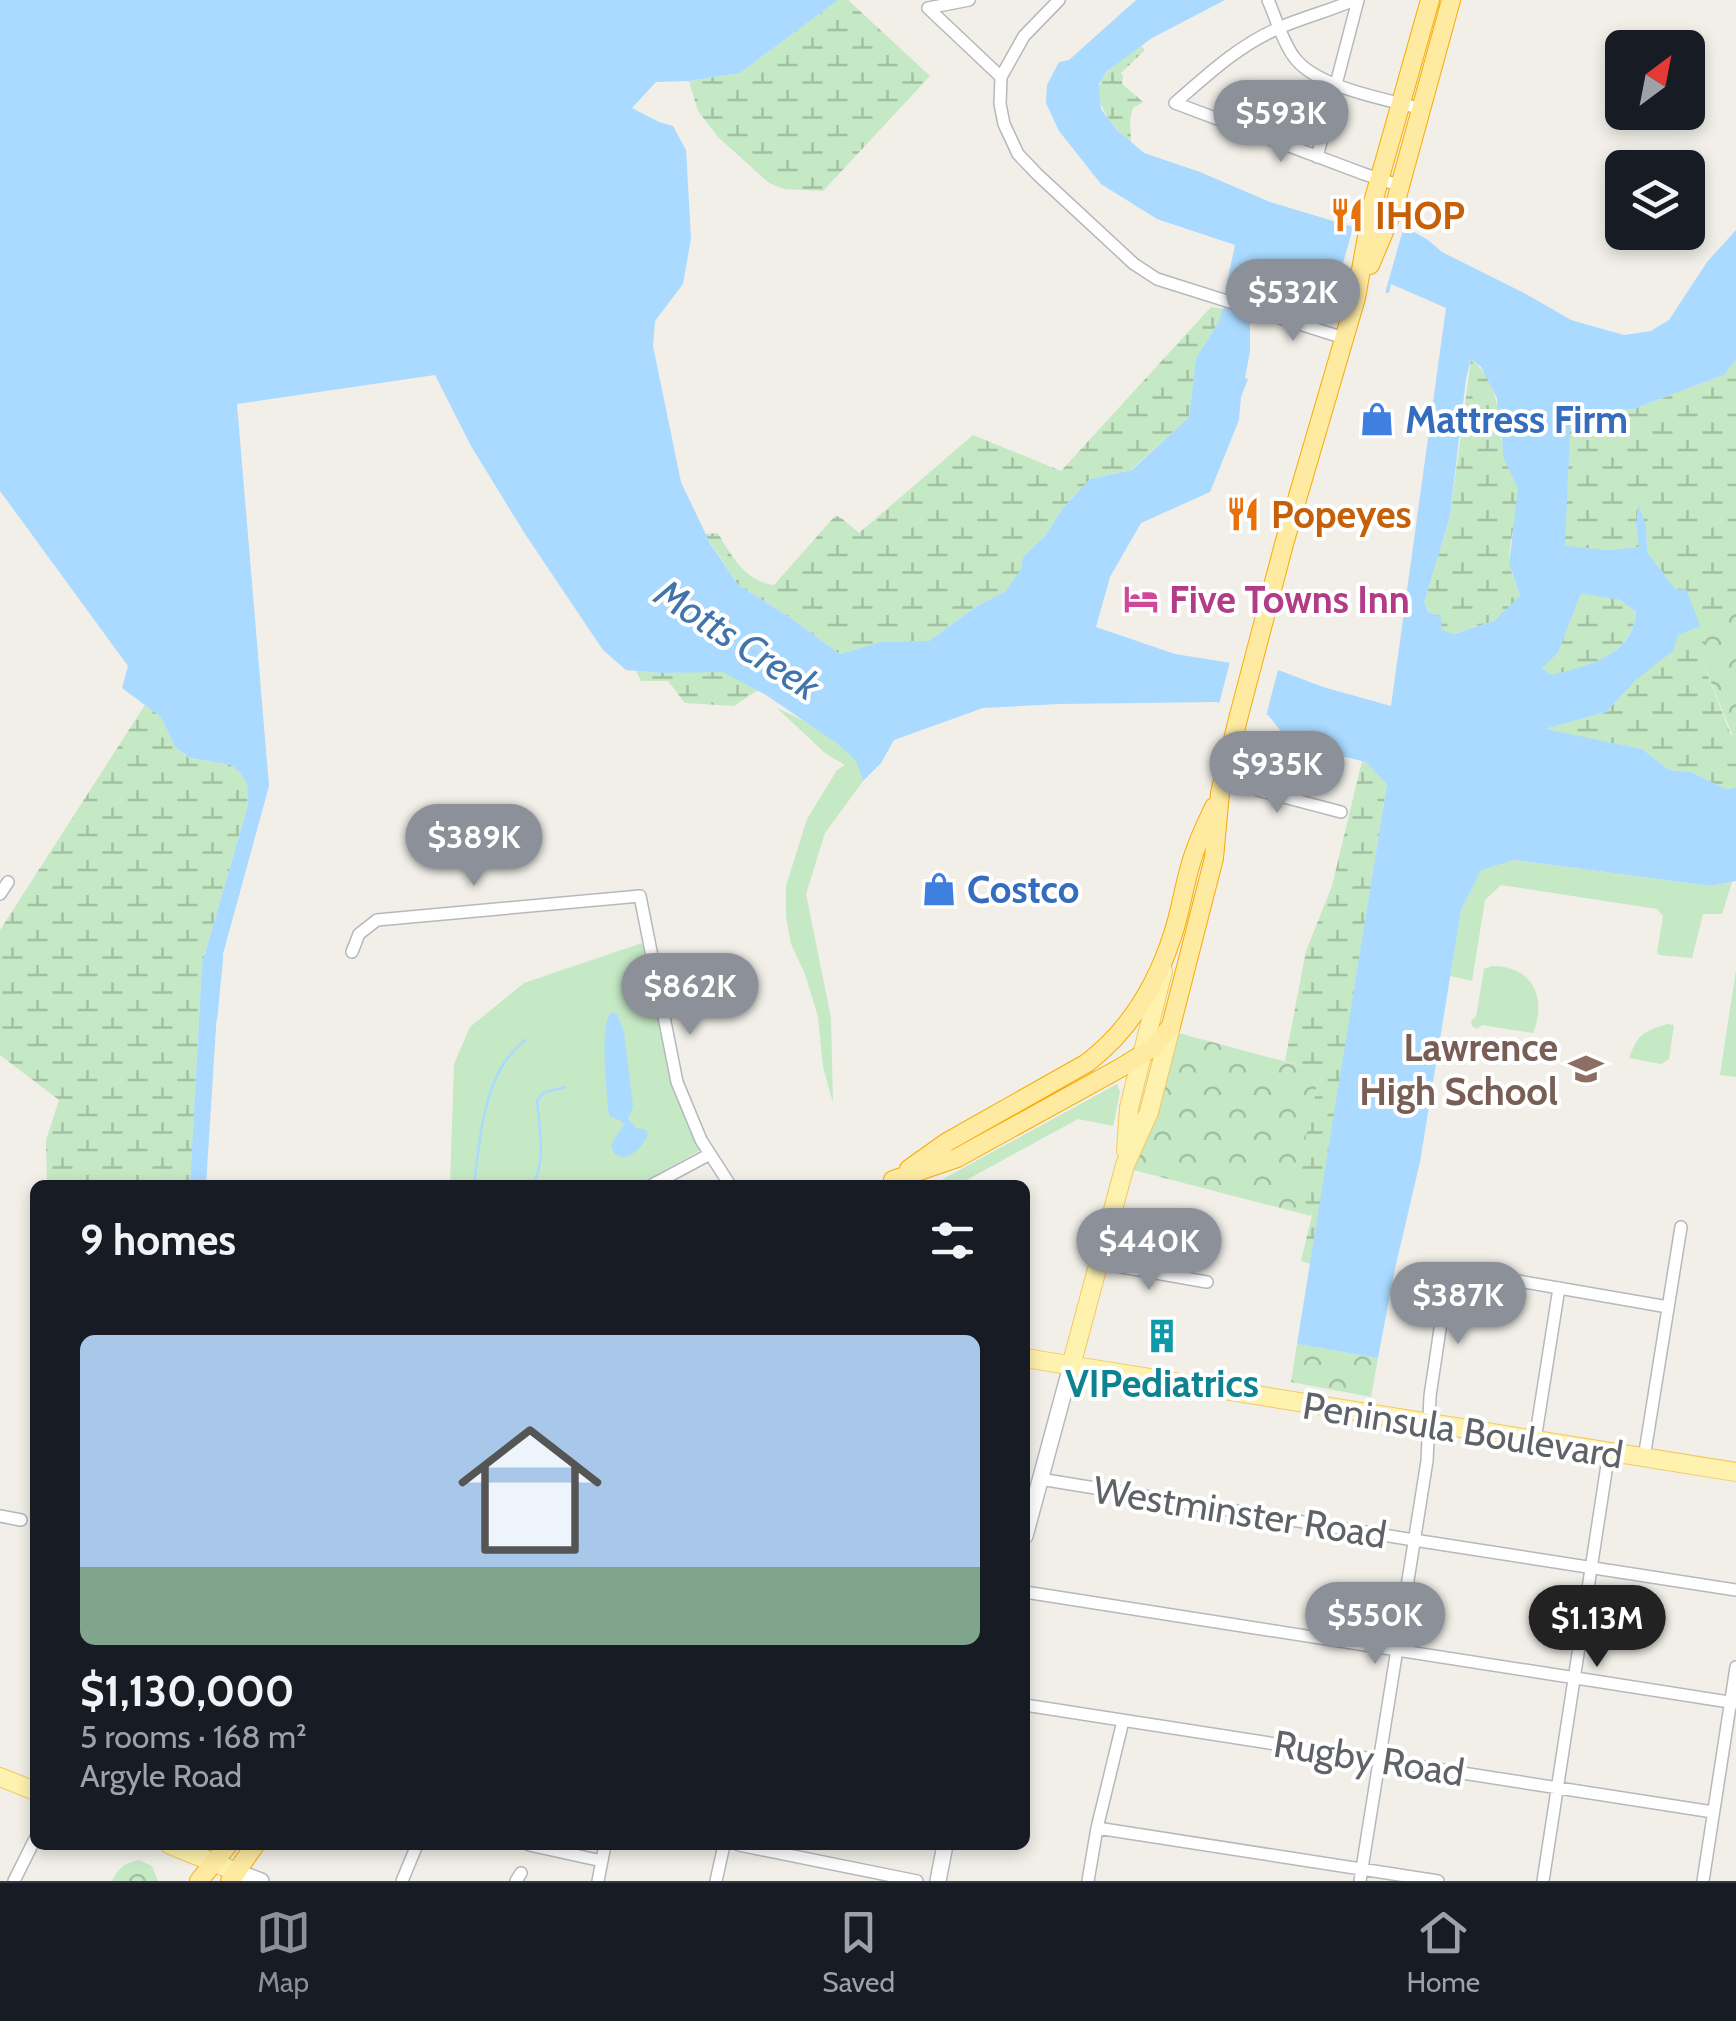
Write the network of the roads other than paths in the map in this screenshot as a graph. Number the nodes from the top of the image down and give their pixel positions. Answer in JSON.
{"nodes":[{"id":1,"x":969,"y":0,"type":"edge"},
{"id":2,"x":1059,"y":0,"type":"edge"},
{"id":3,"x":1268,"y":0,"type":"edge"},
{"id":4,"x":1356,"y":0,"type":"edge"},
{"id":5,"x":1430,"y":0,"type":"edge"},
{"id":6,"x":1452,"y":0,"type":"edge"},
{"id":7,"x":1280,"y":27,"type":"junction"},
{"id":8,"x":1001,"y":78,"type":"junction"},
{"id":9,"x":1337,"y":84,"type":"junction"},
{"id":10,"x":1402,"y":103,"type":"junction"},
{"id":11,"x":1422,"y":110,"type":"junction"},
{"id":12,"x":1318,"y":157,"type":"junction"},
{"id":13,"x":1380,"y":179,"type":"junction"},
{"id":14,"x":1400,"y":186,"type":"junction"},
{"id":15,"x":1367,"y":260,"type":"junction"},
{"id":16,"x":1344,"y":338,"type":"junction"},
{"id":17,"x":1221,"y":787,"type":"junction"},
{"id":18,"x":1341,"y":812,"type":"dead end"},
{"id":19,"x":8,"y":882,"type":"dead end"},
{"id":20,"x":0,"y":894,"type":"edge"},
{"id":21,"x":1172,"y":937,"type":"junction"},
{"id":22,"x":352,"y":952,"type":"dead end"},
{"id":23,"x":1171,"y":1026,"type":"junction"},
{"id":24,"x":1140,"y":1057,"type":"junction"},
{"id":25,"x":710,"y":1154,"type":"junction"},
{"id":26,"x":1125,"y":1164,"type":"junction"},
{"id":27,"x":661,"y":1180,"type":"edge"},
{"id":28,"x":727,"y":1180,"type":"edge"},
{"id":29,"x":892,"y":1180,"type":"edge"},
{"id":30,"x":896,"y":1180,"type":"edge"},
{"id":31,"x":1681,"y":1227,"type":"dead end"},
{"id":32,"x":1099,"y":1262,"type":"junction"},
{"id":33,"x":1207,"y":1282,"type":"dead end"},
{"id":34,"x":1558,"y":1294,"type":"junction"},
{"id":35,"x":1668,"y":1308,"type":"junction"},
{"id":36,"x":1030,"y":1359,"type":"edge"},
{"id":37,"x":1071,"y":1366,"type":"junction"},
{"id":38,"x":1429,"y":1424,"type":"junction"},
{"id":39,"x":1535,"y":1440,"type":"junction"},
{"id":40,"x":1609,"y":1452,"type":"junction"},
{"id":41,"x":1644,"y":1458,"type":"junction"},
{"id":42,"x":1736,"y":1472,"type":"edge"},
{"id":43,"x":1040,"y":1479,"type":"junction"},
{"id":44,"x":0,"y":1516,"type":"edge"},
{"id":45,"x":1030,"y":1517,"type":"edge"},
{"id":46,"x":21,"y":1520,"type":"dead end"},
{"id":47,"x":1414,"y":1540,"type":"junction"},
{"id":48,"x":1592,"y":1568,"type":"junction"},
{"id":49,"x":1736,"y":1590,"type":"edge"},
{"id":50,"x":1030,"y":1593,"type":"edge"},
{"id":51,"x":1396,"y":1650,"type":"junction"},
{"id":52,"x":1736,"y":1667,"type":"edge"},
{"id":53,"x":1574,"y":1678,"type":"junction"},
{"id":54,"x":1733,"y":1702,"type":"edge"},
{"id":55,"x":1030,"y":1706,"type":"edge"},
{"id":56,"x":1123,"y":1720,"type":"junction"},
{"id":57,"x":1379,"y":1760,"type":"junction"},
{"id":58,"x":0,"y":1777,"type":"edge"},
{"id":59,"x":1557,"y":1788,"type":"junction"},
{"id":60,"x":30,"y":1789,"type":"edge"},
{"id":61,"x":1713,"y":1812,"type":"junction"},
{"id":62,"x":1097,"y":1828,"type":"junction"},
{"id":63,"x":30,"y":1849,"type":"edge"},
{"id":64,"x":183,"y":1850,"type":"edge"},
{"id":65,"x":224,"y":1850,"type":"edge"},
{"id":66,"x":252,"y":1850,"type":"edge"},
{"id":67,"x":415,"y":1850,"type":"edge"},
{"id":68,"x":553,"y":1850,"type":"edge"},
{"id":69,"x":605,"y":1850,"type":"edge"},
{"id":70,"x":723,"y":1850,"type":"edge"},
{"id":71,"x":764,"y":1850,"type":"edge"},
{"id":72,"x":944,"y":1850,"type":"edge"},
{"id":73,"x":602,"y":1860,"type":"junction"},
{"id":74,"x":214,"y":1862,"type":"junction"},
{"id":75,"x":1361,"y":1875,"type":"edge"},
{"id":76,"x":234,"y":1876,"type":"edge"},
{"id":77,"x":14,"y":1881,"type":"edge"},
{"id":78,"x":198,"y":1881,"type":"edge"},
{"id":79,"x":261,"y":1881,"type":"edge"},
{"id":80,"x":402,"y":1881,"type":"edge"},
{"id":81,"x":598,"y":1881,"type":"edge"},
{"id":82,"x":716,"y":1881,"type":"edge"},
{"id":83,"x":917,"y":1881,"type":"edge"},
{"id":84,"x":938,"y":1881,"type":"edge"},
{"id":85,"x":1088,"y":1881,"type":"edge"},
{"id":86,"x":1438,"y":1881,"type":"edge"},
{"id":87,"x":1543,"y":1881,"type":"edge"},
{"id":88,"x":1702,"y":1881,"type":"edge"}],
"edges":[{"from":1,"to":8,"type":"street"},
{"from":2,"to":8,"type":"street"},
{"from":3,"to":7,"type":"street"},
{"from":4,"to":7,"type":"street"},
{"from":4,"to":9,"type":"street"},
{"from":5,"to":10,"type":"highway"},
{"from":6,"to":11,"type":"highway"},
{"from":7,"to":9,"type":"street"},
{"from":7,"to":12,"type":"street"},
{"from":8,"to":16,"type":"street"},
{"from":9,"to":10,"type":"street"},
{"from":9,"to":12,"type":"street"},
{"from":10,"to":11,"type":"street"},
{"from":10,"to":13,"type":"highway"},
{"from":11,"to":14,"type":"highway"},
{"from":12,"to":13,"type":"street"},
{"from":13,"to":14,"type":"street"},
{"from":13,"to":15,"type":"highway"},
{"from":14,"to":15,"type":"highway"},
{"from":15,"to":16,"type":"highway"},
{"from":16,"to":17,"type":"highway"},
{"from":17,"to":18,"type":"street"},
{"from":17,"to":21,"type":"highway"},
{"from":17,"to":23,"type":"highway"},
{"from":19,"to":20,"type":"street"},
{"from":21,"to":24,"type":"main road"},
{"from":21,"to":29,"type":"highway"},
{"from":22,"to":25,"type":"street"},
{"from":23,"to":24,"type":"highway"},
{"from":23,"to":26,"type":"main road"},
{"from":24,"to":26,"type":"main road"},
{"from":24,"to":30,"type":"highway"},
{"from":25,"to":27,"type":"street"},
{"from":25,"to":28,"type":"street"},
{"from":26,"to":32,"type":"main road"},
{"from":31,"to":35,"type":"street"},
{"from":32,"to":33,"type":"street"},
{"from":32,"to":37,"type":"main road"},
{"from":34,"to":35,"type":"street"},
{"from":34,"to":38,"type":"street"},
{"from":34,"to":39,"type":"street"},
{"from":35,"to":41,"type":"street"},
{"from":36,"to":37,"type":"main road","name":"Peninsula Boulevard"},
{"from":37,"to":38,"type":"main road","name":"Peninsula Boulevard"},
{"from":37,"to":43,"type":"main road"},
{"from":38,"to":39,"type":"main road","name":"Peninsula Boulevard"},
{"from":38,"to":47,"type":"street"},
{"from":39,"to":40,"type":"main road","name":"Peninsula Boulevard"},
{"from":40,"to":41,"type":"main road","name":"Peninsula Boulevard"},
{"from":40,"to":48,"type":"street"},
{"from":41,"to":42,"type":"main road","name":"Peninsula Boulevard"},
{"from":43,"to":45,"type":"main road"},
{"from":43,"to":47,"type":"street","name":"Westminster Road"},
{"from":44,"to":46,"type":"street"},
{"from":47,"to":48,"type":"street","name":"Westminster Road"},
{"from":47,"to":51,"type":"street"},
{"from":48,"to":49,"type":"street","name":"Westminster Road"},
{"from":48,"to":53,"type":"street"},
{"from":50,"to":51,"type":"street"},
{"from":51,"to":53,"type":"street"},
{"from":51,"to":57,"type":"street"},
{"from":52,"to":54,"type":"street"},
{"from":53,"to":54,"type":"street"},
{"from":53,"to":59,"type":"street"},
{"from":54,"to":61,"type":"street"},
{"from":55,"to":56,"type":"street","name":"Rugby Road"},
{"from":56,"to":57,"type":"street","name":"Rugby Road"},
{"from":56,"to":62,"type":"street"},
{"from":57,"to":59,"type":"street","name":"Rugby Road"},
{"from":57,"to":75,"type":"street"},
{"from":58,"to":60,"type":"main road"},
{"from":59,"to":61,"type":"street","name":"Rugby Road"},
{"from":59,"to":87,"type":"street"},
{"from":61,"to":88,"type":"street"},
{"from":62,"to":75,"type":"street"},
{"from":62,"to":85,"type":"street"},
{"from":63,"to":77,"type":"street"},
{"from":64,"to":74,"type":"main road"},
{"from":65,"to":74,"type":"highway"},
{"from":66,"to":76,"type":"highway"},
{"from":67,"to":80,"type":"street"},
{"from":68,"to":73,"type":"street"},
{"from":69,"to":73,"type":"street"},
{"from":70,"to":82,"type":"street"},
{"from":71,"to":83,"type":"street"},
{"from":72,"to":84,"type":"main road"},
{"from":73,"to":81,"type":"street"},
{"from":74,"to":76,"type":"main road"},
{"from":74,"to":78,"type":"highway"},
{"from":75,"to":86,"type":"street"},
{"from":76,"to":79,"type":"main road"}]}
